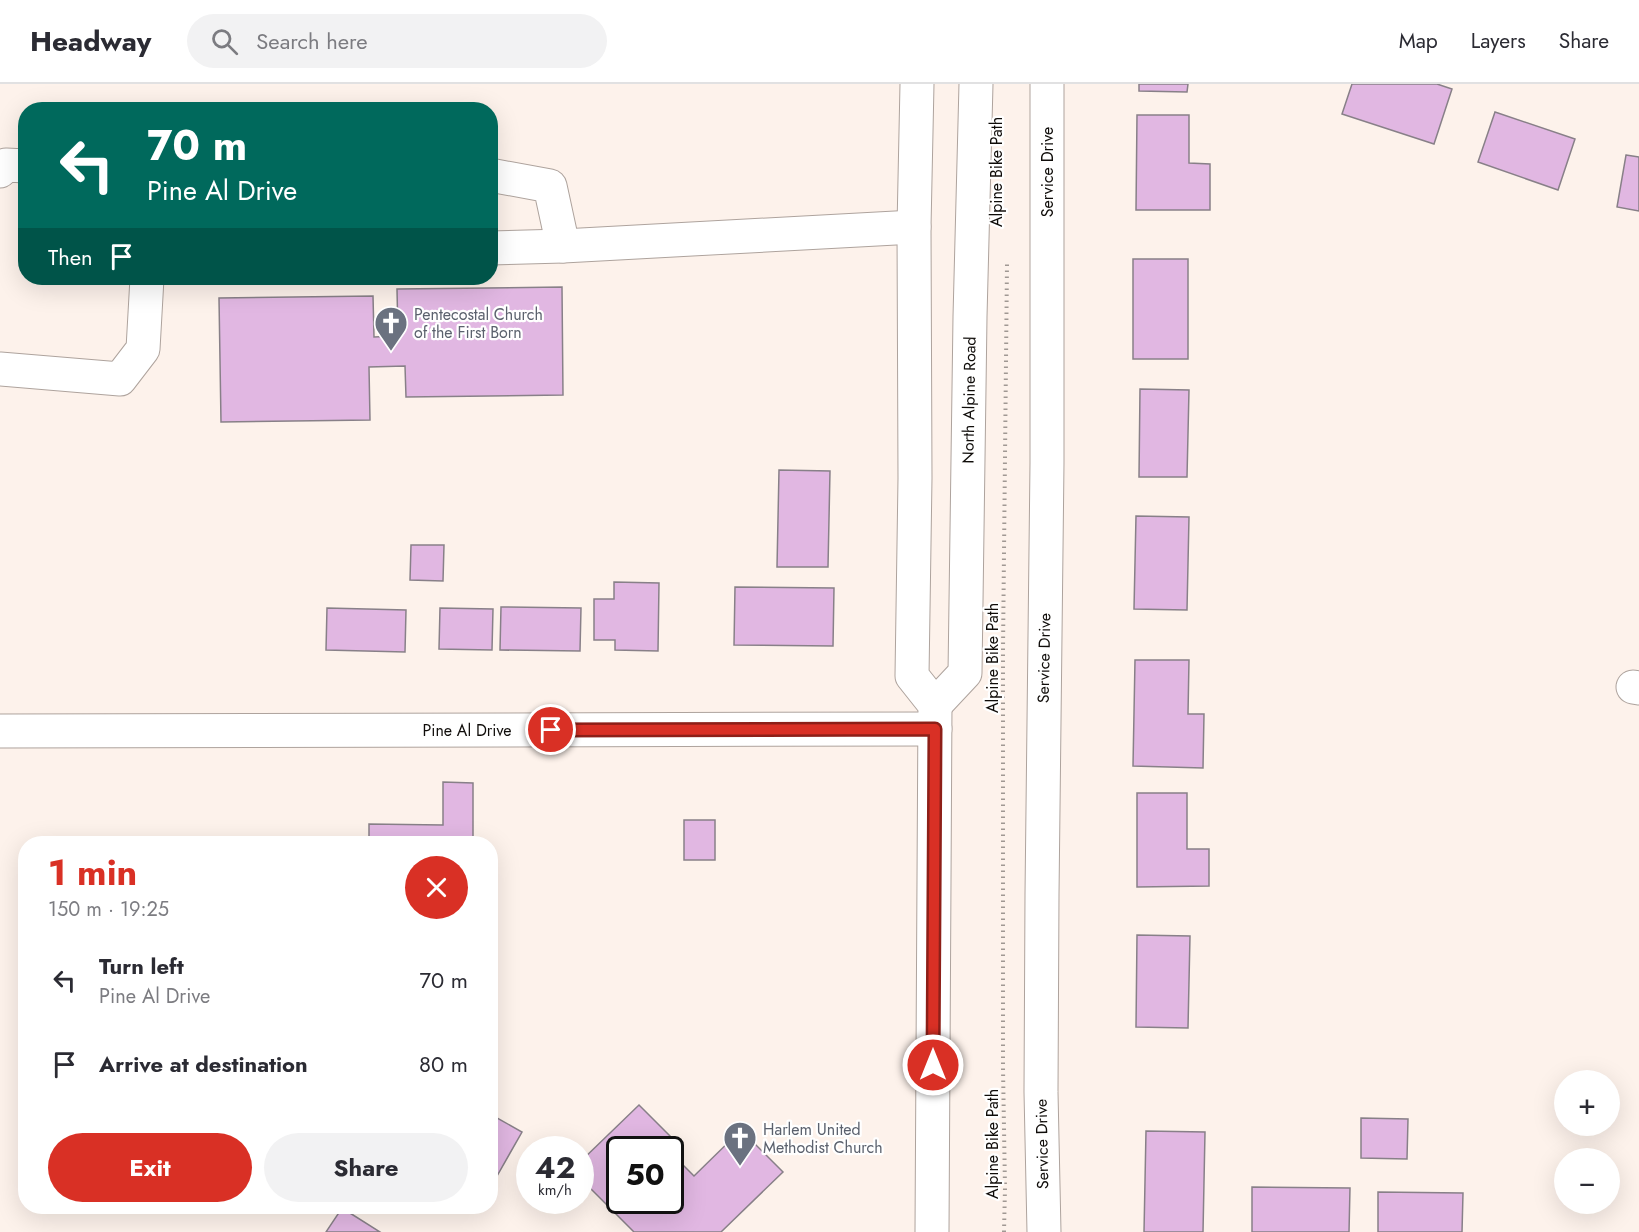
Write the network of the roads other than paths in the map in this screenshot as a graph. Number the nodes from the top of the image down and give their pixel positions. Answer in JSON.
{"nodes":[{"id":1,"x":917,"y":84,"type":"edge"},
{"id":2,"x":976,"y":84,"type":"edge"},
{"id":3,"x":1047,"y":84,"type":"edge"},
{"id":4,"x":18,"y":166,"type":"edge"},
{"id":5,"x":0,"y":171,"type":"edge"},
{"id":6,"x":498,"y":176,"type":"edge"},
{"id":7,"x":914,"y":227,"type":"junction"},
{"id":8,"x":563,"y":246,"type":"junction"},
{"id":9,"x":498,"y":248,"type":"edge"},
{"id":10,"x":147,"y":285,"type":"edge"},
{"id":11,"x":0,"y":369,"type":"edge"},
{"id":12,"x":935,"y":717,"type":"junction"},
{"id":13,"x":0,"y":731,"type":"edge"},
{"id":14,"x":932,"y":1232,"type":"edge"},
{"id":15,"x":1044,"y":1232,"type":"edge"}],
"edges":[{"from":1,"to":7,"type":"main road"},
{"from":2,"to":12,"type":"main road","name":"North Alpine Road"},
{"from":3,"to":15,"type":"main road","name":"Service Drive"},
{"from":4,"to":5,"type":"main road"},
{"from":6,"to":8,"type":"main road"},
{"from":7,"to":8,"type":"main road"},
{"from":7,"to":12,"type":"main road"},
{"from":8,"to":9,"type":"main road"},
{"from":10,"to":11,"type":"main road"},
{"from":12,"to":13,"type":"main road","name":"Pine Al Drive"},
{"from":12,"to":14,"type":"main road"}]}
